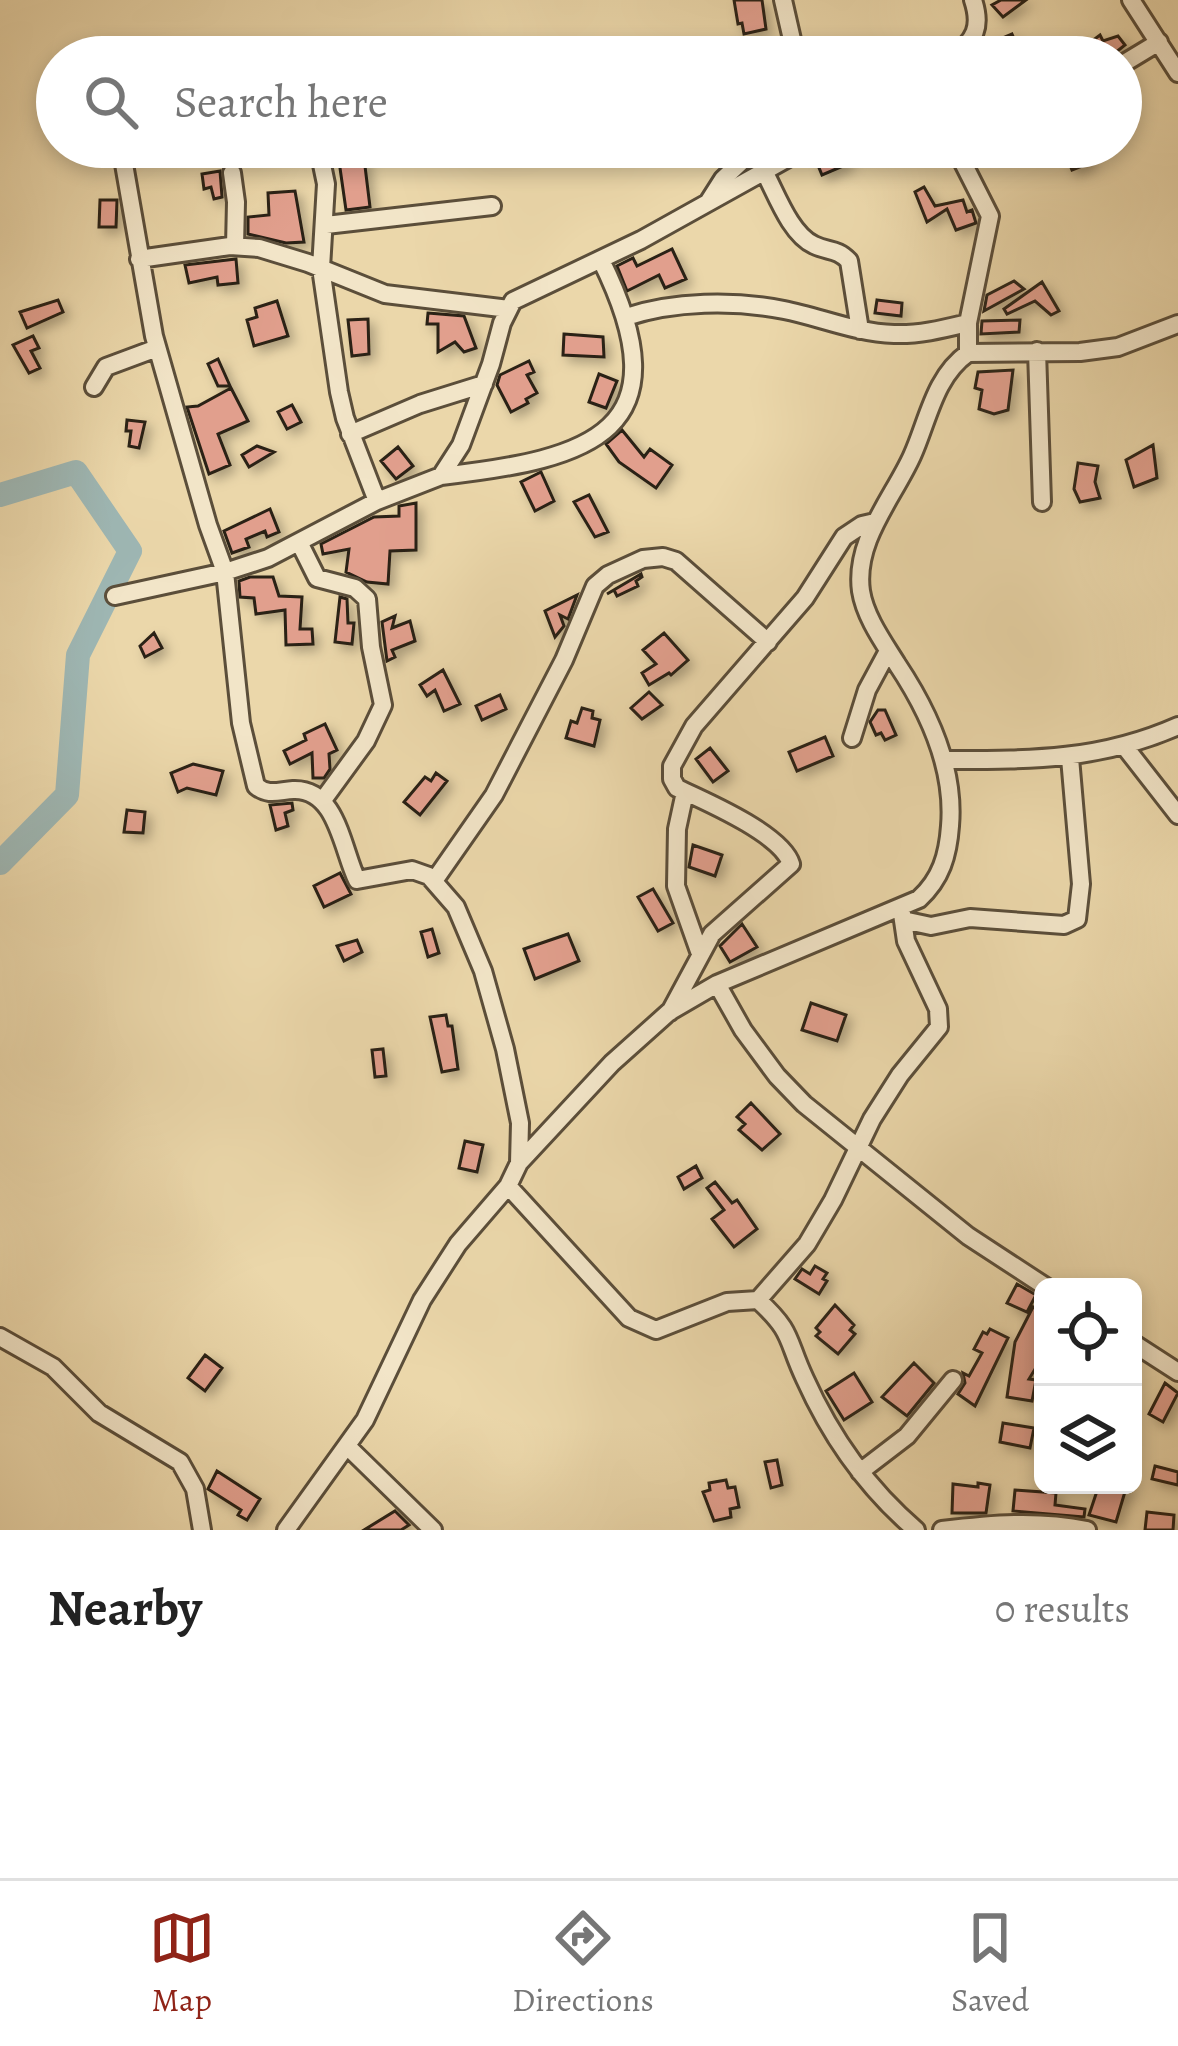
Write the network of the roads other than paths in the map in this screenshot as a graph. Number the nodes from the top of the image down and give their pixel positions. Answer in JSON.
{"nodes":[{"id":1,"x":783,"y":0,"type":"edge"},
{"id":2,"x":973,"y":0,"type":"edge"},
{"id":3,"x":1131,"y":0,"type":"edge"},
{"id":4,"x":791,"y":36,"type":"edge"},
{"id":5,"x":975,"y":36,"type":"edge"},
{"id":6,"x":1168,"y":51,"type":"edge"},
{"id":7,"x":1178,"y":73,"type":"edge"},
{"id":8,"x":125,"y":168,"type":"edge"},
{"id":9,"x":324,"y":168,"type":"edge"},
{"id":10,"x":735,"y":168,"type":"edge"},
{"id":11,"x":770,"y":168,"type":"edge"},
{"id":12,"x":966,"y":168,"type":"edge"},
{"id":13,"x":764,"y":171,"type":"junction"},
{"id":14,"x":232,"y":173,"type":"dead end"},
{"id":15,"x":709,"y":202,"type":"junction"},
{"id":16,"x":493,"y":206,"type":"dead end"},
{"id":17,"x":326,"y":225,"type":"junction"},
{"id":18,"x":235,"y":246,"type":"junction"},
{"id":19,"x":139,"y":260,"type":"junction"},
{"id":20,"x":601,"y":260,"type":"junction"},
{"id":21,"x":321,"y":268,"type":"junction"},
{"id":22,"x":509,"y":308,"type":"junction"},
{"id":23,"x":626,"y":317,"type":"junction"},
{"id":24,"x":968,"y":323,"type":"junction"},
{"id":25,"x":1178,"y":324,"type":"edge"},
{"id":26,"x":860,"y":330,"type":"junction"},
{"id":27,"x":158,"y":348,"type":"junction"},
{"id":28,"x":1037,"y":351,"type":"junction"},
{"id":29,"x":968,"y":353,"type":"junction"},
{"id":30,"x":484,"y":384,"type":"junction"},
{"id":31,"x":94,"y":387,"type":"dead end"},
{"id":32,"x":350,"y":434,"type":"junction"},
{"id":33,"x":441,"y":476,"type":"junction"},
{"id":34,"x":377,"y":501,"type":"junction"},
{"id":35,"x":1042,"y":502,"type":"dead end"},
{"id":36,"x":875,"y":522,"type":"junction"},
{"id":37,"x":300,"y":544,"type":"junction"},
{"id":38,"x":225,"y":572,"type":"junction"},
{"id":39,"x":115,"y":596,"type":"dead end"},
{"id":40,"x":768,"y":643,"type":"junction"},
{"id":41,"x":889,"y":651,"type":"junction"},
{"id":42,"x":1178,"y":725,"type":"edge"},
{"id":43,"x":852,"y":738,"type":"dead end"},
{"id":44,"x":1125,"y":747,"type":"junction"},
{"id":45,"x":1070,"y":758,"type":"junction"},
{"id":46,"x":944,"y":760,"type":"junction"},
{"id":47,"x":686,"y":792,"type":"junction"},
{"id":48,"x":323,"y":800,"type":"junction"},
{"id":49,"x":1178,"y":814,"type":"edge"},
{"id":50,"x":434,"y":881,"type":"junction"},
{"id":51,"x":902,"y":914,"type":"junction"},
{"id":52,"x":700,"y":951,"type":"junction"},
{"id":53,"x":717,"y":984,"type":"junction"},
{"id":54,"x":669,"y":1012,"type":"junction"},
{"id":55,"x":857,"y":1149,"type":"junction"},
{"id":56,"x":519,"y":1163,"type":"junction"},
{"id":57,"x":508,"y":1186,"type":"junction"},
{"id":58,"x":1034,"y":1279,"type":"edge"},
{"id":59,"x":758,"y":1300,"type":"junction"},
{"id":60,"x":0,"y":1337,"type":"edge"},
{"id":61,"x":1142,"y":1349,"type":"edge"},
{"id":62,"x":1178,"y":1372,"type":"edge"},
{"id":63,"x":953,"y":1380,"type":"dead end"},
{"id":64,"x":347,"y":1447,"type":"junction"},
{"id":65,"x":860,"y":1472,"type":"junction"},
{"id":66,"x":292,"y":1527,"type":"edge"},
{"id":67,"x":202,"y":1530,"type":"edge"},
{"id":68,"x":433,"y":1530,"type":"edge"},
{"id":69,"x":916,"y":1530,"type":"edge"},
{"id":70,"x":942,"y":1530,"type":"edge"},
{"id":71,"x":1087,"y":1530,"type":"edge"}],
"edges":[{"from":1,"to":4,"type":"street"},
{"from":2,"to":5,"type":"street"},
{"from":3,"to":6,"type":"street"},
{"from":6,"to":7,"type":"street"},
{"from":8,"to":19,"type":"street"},
{"from":9,"to":17,"type":"street"},
{"from":10,"to":15,"type":"street"},
{"from":11,"to":13,"type":"street"},
{"from":12,"to":24,"type":"street"},
{"from":13,"to":15,"type":"street"},
{"from":13,"to":26,"type":"street"},
{"from":14,"to":18,"type":"street"},
{"from":15,"to":20,"type":"street"},
{"from":16,"to":17,"type":"street"},
{"from":17,"to":21,"type":"street"},
{"from":18,"to":19,"type":"street"},
{"from":18,"to":21,"type":"street"},
{"from":19,"to":27,"type":"street"},
{"from":20,"to":22,"type":"street"},
{"from":20,"to":23,"type":"street"},
{"from":21,"to":22,"type":"street"},
{"from":21,"to":32,"type":"street"},
{"from":22,"to":30,"type":"street"},
{"from":23,"to":26,"type":"street"},
{"from":23,"to":33,"type":"street"},
{"from":24,"to":26,"type":"street"},
{"from":24,"to":29,"type":"street"},
{"from":25,"to":28,"type":"street"},
{"from":27,"to":31,"type":"street"},
{"from":27,"to":38,"type":"street"},
{"from":28,"to":29,"type":"street"},
{"from":28,"to":35,"type":"street"},
{"from":29,"to":36,"type":"street"},
{"from":30,"to":32,"type":"street"},
{"from":30,"to":33,"type":"street"},
{"from":32,"to":34,"type":"street"},
{"from":33,"to":34,"type":"street"},
{"from":34,"to":37,"type":"street"},
{"from":36,"to":40,"type":"street"},
{"from":36,"to":41,"type":"street"},
{"from":37,"to":38,"type":"street"},
{"from":37,"to":48,"type":"street"},
{"from":38,"to":39,"type":"street"},
{"from":38,"to":48,"type":"street"},
{"from":40,"to":47,"type":"street"},
{"from":40,"to":50,"type":"street"},
{"from":41,"to":43,"type":"street"},
{"from":41,"to":46,"type":"street"},
{"from":42,"to":44,"type":"street"},
{"from":44,"to":45,"type":"street"},
{"from":44,"to":49,"type":"street"},
{"from":45,"to":46,"type":"street"},
{"from":45,"to":51,"type":"street"},
{"from":46,"to":51,"type":"street"},
{"from":47,"to":52,"type":"street"},
{"from":47,"to":52,"type":"street"},
{"from":48,"to":50,"type":"street"},
{"from":50,"to":56,"type":"street"},
{"from":51,"to":53,"type":"street"},
{"from":51,"to":55,"type":"street"},
{"from":52,"to":54,"type":"street"},
{"from":53,"to":54,"type":"street"},
{"from":53,"to":55,"type":"street"},
{"from":54,"to":56,"type":"street"},
{"from":55,"to":58,"type":"street"},
{"from":55,"to":59,"type":"street"},
{"from":56,"to":57,"type":"street"},
{"from":57,"to":59,"type":"street"},
{"from":57,"to":64,"type":"street"},
{"from":59,"to":65,"type":"street"},
{"from":60,"to":67,"type":"street"},
{"from":61,"to":62,"type":"street"},
{"from":63,"to":65,"type":"street"},
{"from":64,"to":66,"type":"street"},
{"from":64,"to":68,"type":"street"},
{"from":65,"to":69,"type":"street"},
{"from":70,"to":71,"type":"street"}]}
